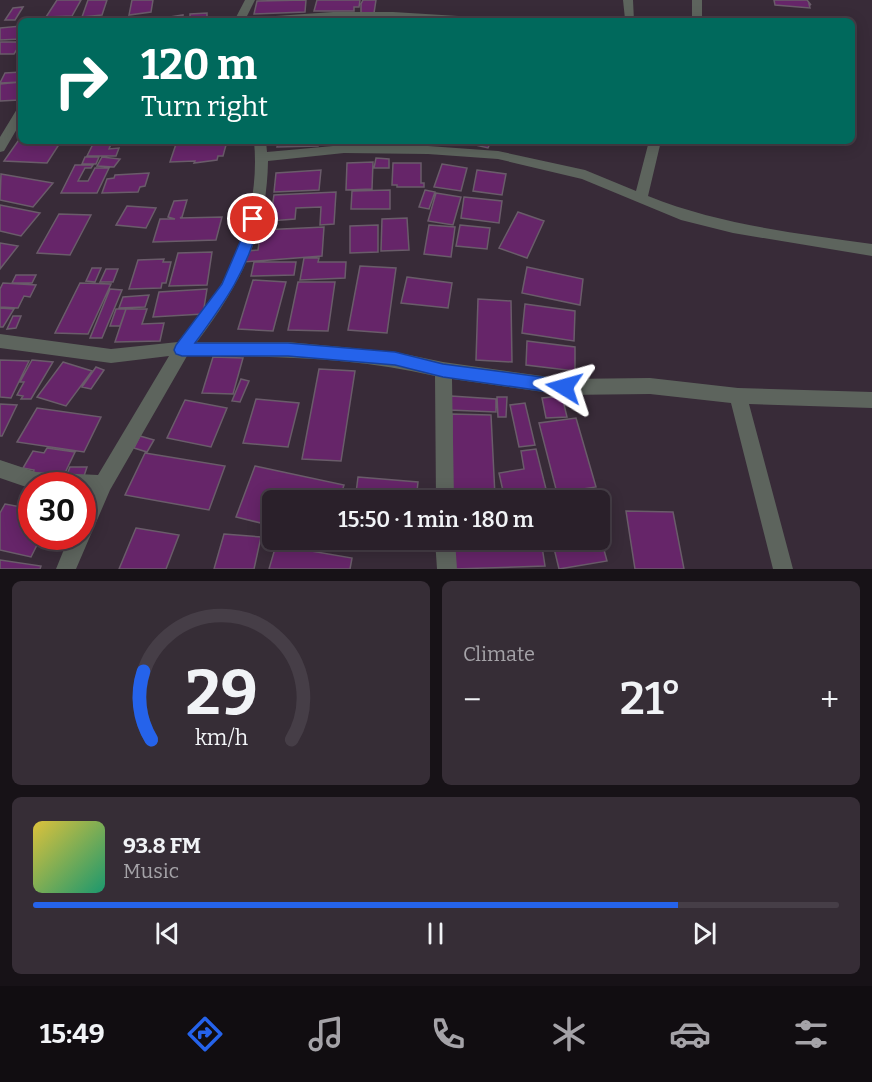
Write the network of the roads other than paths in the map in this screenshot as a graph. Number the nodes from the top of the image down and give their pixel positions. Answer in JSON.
{"nodes":[{"id":1,"x":250,"y":0,"type":"edge"},
{"id":2,"x":628,"y":0,"type":"edge"},
{"id":3,"x":697,"y":0,"type":"edge"},
{"id":4,"x":241,"y":18,"type":"edge"},
{"id":5,"x":286,"y":18,"type":"edge"},
{"id":6,"x":442,"y":18,"type":"edge"},
{"id":7,"x":630,"y":18,"type":"edge"},
{"id":8,"x":698,"y":18,"type":"edge"},
{"id":9,"x":18,"y":117,"type":"edge"},
{"id":10,"x":261,"y":144,"type":"edge"},
{"id":11,"x":654,"y":144,"type":"edge"},
{"id":12,"x":0,"y":148,"type":"edge"},
{"id":13,"x":263,"y":158,"type":"junction"},
{"id":14,"x":641,"y":199,"type":"junction"},
{"id":15,"x":872,"y":250,"type":"edge"},
{"id":16,"x":0,"y":341,"type":"edge"},
{"id":17,"x":182,"y":350,"type":"junction"},
{"id":18,"x":443,"y":370,"type":"junction"},
{"id":19,"x":738,"y":396,"type":"junction"},
{"id":20,"x":872,"y":400,"type":"edge"},
{"id":21,"x":0,"y":468,"type":"edge"},
{"id":22,"x":101,"y":485,"type":"junction"},
{"id":23,"x":445,"y":490,"type":"edge"},
{"id":24,"x":96,"y":497,"type":"edge"},
{"id":25,"x":74,"y":550,"type":"edge"},
{"id":26,"x":446,"y":550,"type":"edge"},
{"id":27,"x":66,"y":569,"type":"edge"},
{"id":28,"x":447,"y":569,"type":"edge"},
{"id":29,"x":783,"y":569,"type":"edge"}],
"edges":[{"from":1,"to":4,"type":"street"},
{"from":2,"to":7,"type":"street"},
{"from":3,"to":8,"type":"street"},
{"from":5,"to":6,"type":"street"},
{"from":9,"to":12,"type":"street"},
{"from":10,"to":13,"type":"street"},
{"from":11,"to":14,"type":"street"},
{"from":13,"to":14,"type":"street"},
{"from":13,"to":17,"type":"street"},
{"from":14,"to":15,"type":"street"},
{"from":16,"to":17,"type":"street"},
{"from":17,"to":18,"type":"street"},
{"from":17,"to":22,"type":"street"},
{"from":18,"to":19,"type":"street"},
{"from":18,"to":23,"type":"street"},
{"from":19,"to":20,"type":"street"},
{"from":19,"to":29,"type":"street"},
{"from":21,"to":22,"type":"street"},
{"from":22,"to":24,"type":"street"},
{"from":25,"to":27,"type":"street"},
{"from":26,"to":28,"type":"street"}]}
